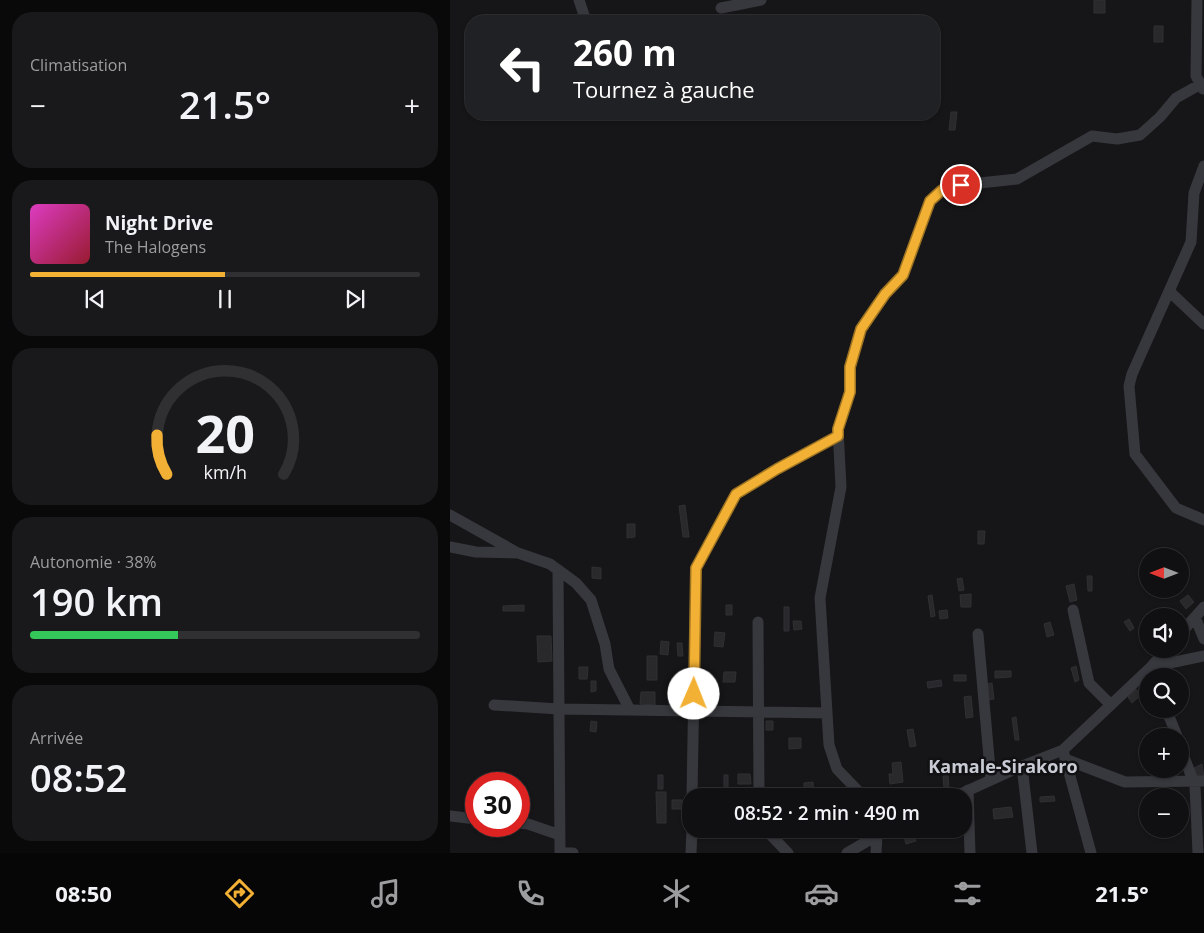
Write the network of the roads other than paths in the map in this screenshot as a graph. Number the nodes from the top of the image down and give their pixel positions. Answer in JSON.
{"nodes":[{"id":1,"x":579,"y":0,"type":"edge"},
{"id":2,"x":761,"y":0,"type":"edge"},
{"id":3,"x":1197,"y":0,"type":"edge"},
{"id":4,"x":726,"y":5,"type":"edge"},
{"id":5,"x":584,"y":15,"type":"edge"},
{"id":6,"x":1202,"y":87,"type":"edge"},
{"id":7,"x":1204,"y":166,"type":"edge"},
{"id":8,"x":1169,"y":291,"type":"junction"},
{"id":9,"x":1204,"y":324,"type":"edge"},
{"id":10,"x":838,"y":436,"type":"junction"},
{"id":11,"x":450,"y":515,"type":"edge"},
{"id":12,"x":1204,"y":520,"type":"edge"},
{"id":13,"x":450,"y":547,"type":"edge"},
{"id":14,"x":518,"y":553,"type":"junction"},
{"id":15,"x":558,"y":570,"type":"junction"},
{"id":16,"x":1204,"y":607,"type":"edge"},
{"id":17,"x":1073,"y":610,"type":"dead end"},
{"id":18,"x":1195,"y":617,"type":"junction"},
{"id":19,"x":758,"y":622,"type":"dead end"},
{"id":20,"x":1189,"y":624,"type":"edge"},
{"id":21,"x":978,"y":634,"type":"dead end"},
{"id":22,"x":1204,"y":639,"type":"edge"},
{"id":23,"x":1204,"y":656,"type":"edge"},
{"id":24,"x":1166,"y":668,"type":"edge"},
{"id":25,"x":1139,"y":683,"type":"edge"},
{"id":26,"x":494,"y":705,"type":"dead end"},
{"id":27,"x":1110,"y":706,"type":"junction"},
{"id":28,"x":559,"y":710,"type":"junction"},
{"id":29,"x":630,"y":710,"type":"junction"},
{"id":30,"x":694,"y":711,"type":"junction"},
{"id":31,"x":759,"y":712,"type":"junction"},
{"id":32,"x":827,"y":713,"type":"junction"},
{"id":33,"x":1064,"y":754,"type":"junction"},
{"id":34,"x":1189,"y":763,"type":"edge"},
{"id":35,"x":1022,"y":766,"type":"junction"},
{"id":36,"x":991,"y":780,"type":"junction"},
{"id":37,"x":1199,"y":782,"type":"edge"},
{"id":38,"x":692,"y":788,"type":"edge"},
{"id":39,"x":759,"y":788,"type":"edge"},
{"id":40,"x":855,"y":788,"type":"edge"},
{"id":41,"x":972,"y":788,"type":"edge"},
{"id":42,"x":450,"y":816,"type":"edge"},
{"id":43,"x":465,"y":818,"type":"edge"},
{"id":44,"x":530,"y":825,"type":"edge"},
{"id":45,"x":560,"y":835,"type":"junction"},
{"id":46,"x":692,"y":838,"type":"edge"},
{"id":47,"x":774,"y":838,"type":"edge"},
{"id":48,"x":871,"y":838,"type":"edge"},
{"id":49,"x":877,"y":838,"type":"edge"},
{"id":50,"x":970,"y":838,"type":"edge"},
{"id":51,"x":560,"y":853,"type":"edge"},
{"id":52,"x":573,"y":853,"type":"edge"},
{"id":53,"x":691,"y":853,"type":"edge"},
{"id":54,"x":788,"y":853,"type":"edge"},
{"id":55,"x":847,"y":853,"type":"edge"},
{"id":56,"x":876,"y":853,"type":"edge"},
{"id":57,"x":970,"y":853,"type":"edge"},
{"id":58,"x":1032,"y":853,"type":"edge"},
{"id":59,"x":1091,"y":853,"type":"edge"},
{"id":60,"x":1198,"y":853,"type":"edge"}],
"edges":[{"from":1,"to":5,"type":"street"},
{"from":2,"to":4,"type":"street"},
{"from":3,"to":6,"type":"street"},
{"from":6,"to":10,"type":"street"},
{"from":7,"to":8,"type":"street"},
{"from":8,"to":9,"type":"street"},
{"from":8,"to":12,"type":"street"},
{"from":10,"to":30,"type":"street"},
{"from":10,"to":32,"type":"street"},
{"from":11,"to":14,"type":"street"},
{"from":13,"to":14,"type":"street"},
{"from":14,"to":15,"type":"street"},
{"from":15,"to":28,"type":"street"},
{"from":15,"to":29,"type":"street"},
{"from":16,"to":18,"type":"street"},
{"from":17,"to":27,"type":"street"},
{"from":18,"to":20,"type":"street"},
{"from":18,"to":22,"type":"street"},
{"from":19,"to":31,"type":"street"},
{"from":21,"to":36,"type":"street"},
{"from":23,"to":24,"type":"street"},
{"from":25,"to":27,"type":"street"},
{"from":26,"to":28,"type":"street"},
{"from":27,"to":33,"type":"street"},
{"from":28,"to":29,"type":"street"},
{"from":28,"to":45,"type":"street"},
{"from":29,"to":30,"type":"street"},
{"from":30,"to":31,"type":"street"},
{"from":30,"to":38,"type":"street"},
{"from":31,"to":32,"type":"street"},
{"from":31,"to":39,"type":"street"},
{"from":32,"to":40,"type":"street"},
{"from":33,"to":35,"type":"street"},
{"from":33,"to":37,"type":"street"},
{"from":33,"to":59,"type":"street"},
{"from":34,"to":37,"type":"street"},
{"from":35,"to":36,"type":"street"},
{"from":35,"to":58,"type":"street"},
{"from":36,"to":41,"type":"street"},
{"from":37,"to":60,"type":"street"},
{"from":42,"to":43,"type":"street"},
{"from":44,"to":45,"type":"street"},
{"from":45,"to":51,"type":"street"},
{"from":46,"to":53,"type":"street"},
{"from":47,"to":54,"type":"street"},
{"from":48,"to":55,"type":"street"},
{"from":49,"to":56,"type":"street"},
{"from":50,"to":57,"type":"street"},
{"from":51,"to":52,"type":"street"}]}
